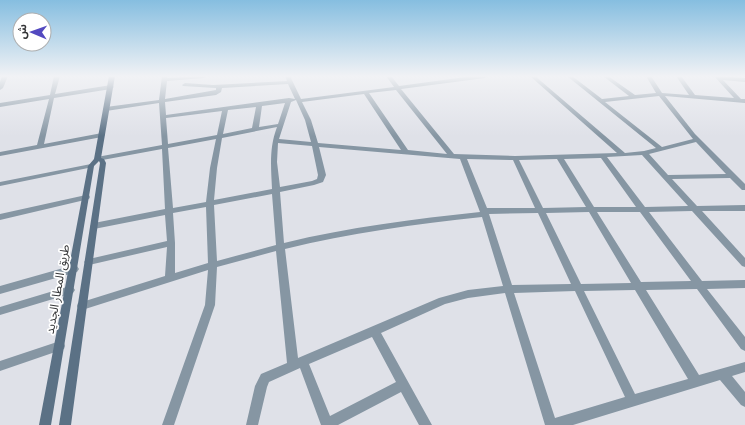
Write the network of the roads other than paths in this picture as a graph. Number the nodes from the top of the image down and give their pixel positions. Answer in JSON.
{"nodes":[{"id":1,"x":53,"y":96,"type":"joint"},
{"id":2,"x":109,"y":96,"type":"edge"},
{"id":3,"x":163,"y":96,"type":"edge"},
{"id":4,"x":195,"y":96,"type":"edge"},
{"id":5,"x":296,"y":96,"type":"edge"},
{"id":6,"x":333,"y":96,"type":"edge"},
{"id":7,"x":369,"y":96,"type":"edge"},
{"id":8,"x":403,"y":96,"type":"edge"},
{"id":9,"x":555,"y":96,"type":"edge"},
{"id":10,"x":593,"y":96,"type":"edge"},
{"id":11,"x":633,"y":96,"type":"edge"},
{"id":12,"x":661,"y":96,"type":"edge"},
{"id":13,"x":693,"y":96,"type":"edge"},
{"id":14,"x":188,"y":97,"type":"joint"},
{"id":15,"x":162,"y":100,"type":"junction"},
{"id":16,"x":289,"y":100,"type":"junction"},
{"id":17,"x":298,"y":100,"type":"junction"},
{"id":18,"x":742,"y":100,"type":"edge"},
{"id":19,"x":600,"y":101,"type":"junction"},
{"id":20,"x":259,"y":104,"type":"junction"},
{"id":21,"x":0,"y":105,"type":"edge"},
{"id":22,"x":226,"y":108,"type":"junction"},
{"id":23,"x":106,"y":109,"type":"junction"},
{"id":24,"x":163,"y":117,"type":"junction"},
{"id":25,"x":280,"y":125,"type":"junction"},
{"id":26,"x":254,"y":130,"type":"junction"},
{"id":27,"x":102,"y":135,"type":"junction"},
{"id":28,"x":220,"y":136,"type":"junction"},
{"id":29,"x":698,"y":140,"type":"junction"},
{"id":30,"x":275,"y":141,"type":"junction"},
{"id":31,"x":315,"y":144,"type":"junction"},
{"id":32,"x":40,"y":146,"type":"junction"},
{"id":33,"x":165,"y":147,"type":"junction"},
{"id":34,"x":661,"y":149,"type":"junction"},
{"id":35,"x":406,"y":152,"type":"junction"},
{"id":36,"x":644,"y":153,"type":"junction"},
{"id":37,"x":0,"y":154,"type":"edge"},
{"id":38,"x":623,"y":155,"type":"junction"},
{"id":39,"x":452,"y":156,"type":"junction"},
{"id":40,"x":463,"y":157,"type":"junction"},
{"id":41,"x":604,"y":157,"type":"junction"},
{"id":42,"x":516,"y":158,"type":"junction"},
{"id":43,"x":560,"y":158,"type":"junction"},
{"id":44,"x":94,"y":162,"type":"junction"},
{"id":45,"x":666,"y":177,"type":"junction"},
{"id":46,"x":735,"y":178,"type":"junction"},
{"id":47,"x":745,"y":178,"type":"edge"},
{"id":48,"x":0,"y":184,"type":"edge"},
{"id":49,"x":745,"y":188,"type":"edge"},
{"id":50,"x":275,"y":190,"type":"junction"},
{"id":51,"x":86,"y":197,"type":"junction"},
{"id":52,"x":210,"y":203,"type":"junction"},
{"id":53,"x":745,"y":208,"type":"edge"},
{"id":54,"x":643,"y":209,"type":"junction"},
{"id":55,"x":696,"y":209,"type":"junction"},
{"id":56,"x":541,"y":210,"type":"junction"},
{"id":57,"x":593,"y":210,"type":"junction"},
{"id":58,"x":169,"y":211,"type":"junction"},
{"id":59,"x":484,"y":213,"type":"junction"},
{"id":60,"x":0,"y":217,"type":"edge"},
{"id":61,"x":94,"y":226,"type":"junction"},
{"id":62,"x":171,"y":243,"type":"junction"},
{"id":63,"x":280,"y":246,"type":"junction"},
{"id":64,"x":89,"y":262,"type":"junction"},
{"id":65,"x":745,"y":264,"type":"edge"},
{"id":66,"x":212,"y":266,"type":"junction"},
{"id":67,"x":74,"y":269,"type":"junction"},
{"id":68,"x":170,"y":278,"type":"junction"},
{"id":69,"x":745,"y":284,"type":"edge"},
{"id":70,"x":699,"y":285,"type":"junction"},
{"id":71,"x":639,"y":286,"type":"junction"},
{"id":72,"x":578,"y":288,"type":"junction"},
{"id":73,"x":508,"y":289,"type":"junction"},
{"id":74,"x":0,"y":290,"type":"edge"},
{"id":75,"x":70,"y":290,"type":"junction"},
{"id":76,"x":82,"y":306,"type":"junction"},
{"id":77,"x":0,"y":311,"type":"edge"},
{"id":78,"x":374,"y":330,"type":"junction"},
{"id":79,"x":60,"y":346,"type":"junction"},
{"id":80,"x":745,"y":346,"type":"edge"},
{"id":81,"x":298,"y":364,"type":"junction"},
{"id":82,"x":0,"y":366,"type":"edge"},
{"id":83,"x":745,"y":367,"type":"edge"},
{"id":84,"x":722,"y":373,"type":"junction"},
{"id":85,"x":696,"y":381,"type":"junction"},
{"id":86,"x":404,"y":384,"type":"junction"},
{"id":87,"x":632,"y":400,"type":"junction"},
{"id":88,"x":745,"y":401,"type":"edge"},
{"id":89,"x":328,"y":424,"type":"edge"},
{"id":90,"x":45,"y":425,"type":"edge"},
{"id":91,"x":65,"y":425,"type":"edge"},
{"id":92,"x":168,"y":425,"type":"edge"},
{"id":93,"x":252,"y":425,"type":"edge"},
{"id":94,"x":426,"y":425,"type":"edge"},
{"id":95,"x":552,"y":425,"type":"edge"}],
"edges":[{"from":1,"to":21,"type":"street"},
{"from":1,"to":32,"type":"street"},
{"from":2,"to":23,"type":"street","name":"طريق المطار الجديد"},
{"from":3,"to":15,"type":"street"},
{"from":4,"to":14,"type":"street"},
{"from":5,"to":17,"type":"street"},
{"from":6,"to":17,"type":"street"},
{"from":7,"to":35,"type":"street"},
{"from":8,"to":39,"type":"street"},
{"from":9,"to":38,"type":"street"},
{"from":10,"to":19,"type":"street"},
{"from":11,"to":19,"type":"street"},
{"from":12,"to":29,"type":"street"},
{"from":13,"to":18,"type":"street"},
{"from":14,"to":15,"type":"street"},
{"from":15,"to":23,"type":"street"},
{"from":15,"to":24,"type":"street"},
{"from":16,"to":17,"type":"street"},
{"from":16,"to":20,"type":"street"},
{"from":16,"to":25,"type":"street"},
{"from":17,"to":31,"type":"street"},
{"from":19,"to":34,"type":"street"},
{"from":20,"to":22,"type":"street"},
{"from":20,"to":26,"type":"street"},
{"from":22,"to":24,"type":"street"},
{"from":22,"to":28,"type":"street"},
{"from":23,"to":27,"type":"street","name":"طريق المطار الجديد"},
{"from":24,"to":33,"type":"street"},
{"from":25,"to":26,"type":"street"},
{"from":25,"to":30,"type":"street"},
{"from":26,"to":28,"type":"street"},
{"from":27,"to":32,"type":"street"},
{"from":27,"to":44,"type":"street","name":"طريق المطار الجديد"},
{"from":28,"to":33,"type":"street"},
{"from":28,"to":52,"type":"street"},
{"from":29,"to":34,"type":"street"},
{"from":29,"to":46,"type":"street"},
{"from":30,"to":31,"type":"street"},
{"from":30,"to":50,"type":"street"},
{"from":31,"to":35,"type":"street"},
{"from":31,"to":50,"type":"street"},
{"from":32,"to":37,"type":"street"},
{"from":33,"to":44,"type":"street"},
{"from":33,"to":58,"type":"street"},
{"from":34,"to":36,"type":"street"},
{"from":35,"to":39,"type":"street"},
{"from":36,"to":38,"type":"street"},
{"from":36,"to":45,"type":"street"},
{"from":38,"to":41,"type":"street"},
{"from":39,"to":40,"type":"street"},
{"from":40,"to":42,"type":"street"},
{"from":40,"to":59,"type":"street"},
{"from":41,"to":43,"type":"street"},
{"from":41,"to":54,"type":"street"},
{"from":42,"to":43,"type":"street"},
{"from":42,"to":56,"type":"street"},
{"from":43,"to":57,"type":"street"},
{"from":44,"to":48,"type":"street"},
{"from":44,"to":51,"type":"street","name":"طريق المطار الجديد"},
{"from":44,"to":61,"type":"street","name":"طريق المطار الجديد"},
{"from":45,"to":46,"type":"street"},
{"from":45,"to":55,"type":"street"},
{"from":46,"to":47,"type":"street"},
{"from":46,"to":49,"type":"street"},
{"from":50,"to":52,"type":"street"},
{"from":50,"to":63,"type":"street"},
{"from":51,"to":60,"type":"street"},
{"from":51,"to":67,"type":"street","name":"طريق المطار الجديد"},
{"from":52,"to":58,"type":"street"},
{"from":52,"to":66,"type":"street"},
{"from":53,"to":55,"type":"street"},
{"from":54,"to":55,"type":"street"},
{"from":54,"to":57,"type":"street"},
{"from":54,"to":70,"type":"street"},
{"from":55,"to":65,"type":"street"},
{"from":56,"to":57,"type":"street"},
{"from":56,"to":59,"type":"street"},
{"from":56,"to":72,"type":"street"},
{"from":57,"to":71,"type":"street"},
{"from":58,"to":61,"type":"street"},
{"from":58,"to":62,"type":"street"},
{"from":59,"to":63,"type":"street"},
{"from":59,"to":73,"type":"street"},
{"from":61,"to":64,"type":"street","name":"طريق المطار الجديد"},
{"from":62,"to":64,"type":"street"},
{"from":62,"to":68,"type":"street"},
{"from":63,"to":66,"type":"street"},
{"from":63,"to":81,"type":"street"},
{"from":64,"to":76,"type":"street","name":"طريق المطار الجديد"},
{"from":66,"to":68,"type":"street"},
{"from":66,"to":92,"type":"street"},
{"from":67,"to":74,"type":"street"},
{"from":67,"to":75,"type":"street","name":"طريق المطار الجديد"},
{"from":68,"to":76,"type":"street"},
{"from":69,"to":70,"type":"street"},
{"from":70,"to":71,"type":"street"},
{"from":70,"to":80,"type":"street"},
{"from":71,"to":72,"type":"street"},
{"from":71,"to":85,"type":"street"},
{"from":72,"to":73,"type":"street"},
{"from":72,"to":87,"type":"street"},
{"from":73,"to":78,"type":"street"},
{"from":73,"to":95,"type":"street"},
{"from":75,"to":77,"type":"street"},
{"from":75,"to":79,"type":"street","name":"طريق المطار الجديد"},
{"from":76,"to":91,"type":"street","name":"طريق المطار الجديد"},
{"from":78,"to":81,"type":"street"},
{"from":78,"to":86,"type":"street"},
{"from":79,"to":82,"type":"street"},
{"from":79,"to":90,"type":"street","name":"طريق المطار الجديد"},
{"from":81,"to":89,"type":"street"},
{"from":81,"to":93,"type":"street"},
{"from":83,"to":84,"type":"street"},
{"from":84,"to":85,"type":"street"},
{"from":84,"to":88,"type":"street"},
{"from":85,"to":87,"type":"street"},
{"from":86,"to":89,"type":"street"},
{"from":86,"to":94,"type":"street"},
{"from":87,"to":95,"type":"street"}]}
